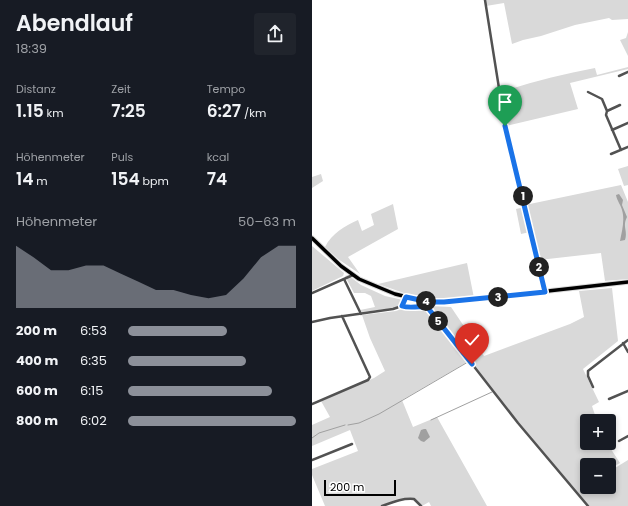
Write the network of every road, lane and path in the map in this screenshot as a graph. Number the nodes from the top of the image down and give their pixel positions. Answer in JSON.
{"nodes":[{"id":1,"x":485,"y":0,"type":"edge"},
{"id":2,"x":628,"y":72,"type":"edge"},
{"id":3,"x":619,"y":76,"type":"dead end"},
{"id":4,"x":588,"y":92,"type":"dead end"},
{"id":5,"x":620,"y":105,"type":"dead end"},
{"id":6,"x":607,"y":111,"type":"junction"},
{"id":7,"x":628,"y":123,"type":"edge"},
{"id":8,"x":612,"y":130,"type":"junction"},
{"id":9,"x":628,"y":147,"type":"edge"},
{"id":10,"x":621,"y":150,"type":"junction"},
{"id":11,"x":611,"y":154,"type":"dead end"},
{"id":12,"x":312,"y":238,"type":"edge"},
{"id":13,"x":352,"y":275,"type":"junction"},
{"id":14,"x":344,"y":278,"type":"junction"},
{"id":15,"x":628,"y":282,"type":"edge"},
{"id":16,"x":545,"y":292,"type":"junction"},
{"id":17,"x":312,"y":293,"type":"edge"},
{"id":18,"x":406,"y":297,"type":"junction"},
{"id":19,"x":402,"y":306,"type":"junction"},
{"id":20,"x":361,"y":314,"type":"junction"},
{"id":21,"x":342,"y":316,"type":"junction"},
{"id":22,"x":312,"y":322,"type":"edge"},
{"id":23,"x":628,"y":340,"type":"edge"},
{"id":24,"x":623,"y":343,"type":"junction"},
{"id":25,"x":628,"y":352,"type":"edge"},
{"id":26,"x":593,"y":387,"type":"dead end"},
{"id":27,"x":628,"y":391,"type":"edge"},
{"id":28,"x":609,"y":399,"type":"dead end"},
{"id":29,"x":312,"y":404,"type":"edge"},
{"id":30,"x":628,"y":436,"type":"edge"},
{"id":31,"x":619,"y":441,"type":"dead end"},
{"id":32,"x":352,"y":444,"type":"dead end"},
{"id":33,"x":312,"y":460,"type":"edge"},
{"id":34,"x":382,"y":506,"type":"edge"},
{"id":35,"x":421,"y":506,"type":"edge"},
{"id":36,"x":588,"y":506,"type":"edge"}],
"edges":[{"from":1,"to":16,"type":"street"},
{"from":2,"to":3,"type":"street"},
{"from":4,"to":6,"type":"street"},
{"from":5,"to":6,"type":"street"},
{"from":6,"to":8,"type":"street"},
{"from":7,"to":8,"type":"street"},
{"from":8,"to":10,"type":"street"},
{"from":9,"to":10,"type":"street"},
{"from":10,"to":11,"type":"street"},
{"from":12,"to":13,"type":"main road"},
{"from":13,"to":14,"type":"street"},
{"from":13,"to":18,"type":"main road"},
{"from":14,"to":17,"type":"street"},
{"from":14,"to":20,"type":"street"},
{"from":15,"to":16,"type":"main road"},
{"from":16,"to":18,"type":"main road"},
{"from":18,"to":19,"type":"street"},
{"from":19,"to":20,"type":"street"},
{"from":19,"to":36,"type":"street"},
{"from":20,"to":21,"type":"street"},
{"from":21,"to":22,"type":"street"},
{"from":21,"to":29,"type":"street"},
{"from":23,"to":24,"type":"street"},
{"from":24,"to":25,"type":"street"},
{"from":24,"to":26,"type":"street"},
{"from":27,"to":28,"type":"street"},
{"from":30,"to":31,"type":"street"},
{"from":32,"to":33,"type":"street"},
{"from":34,"to":35,"type":"street"}]}
